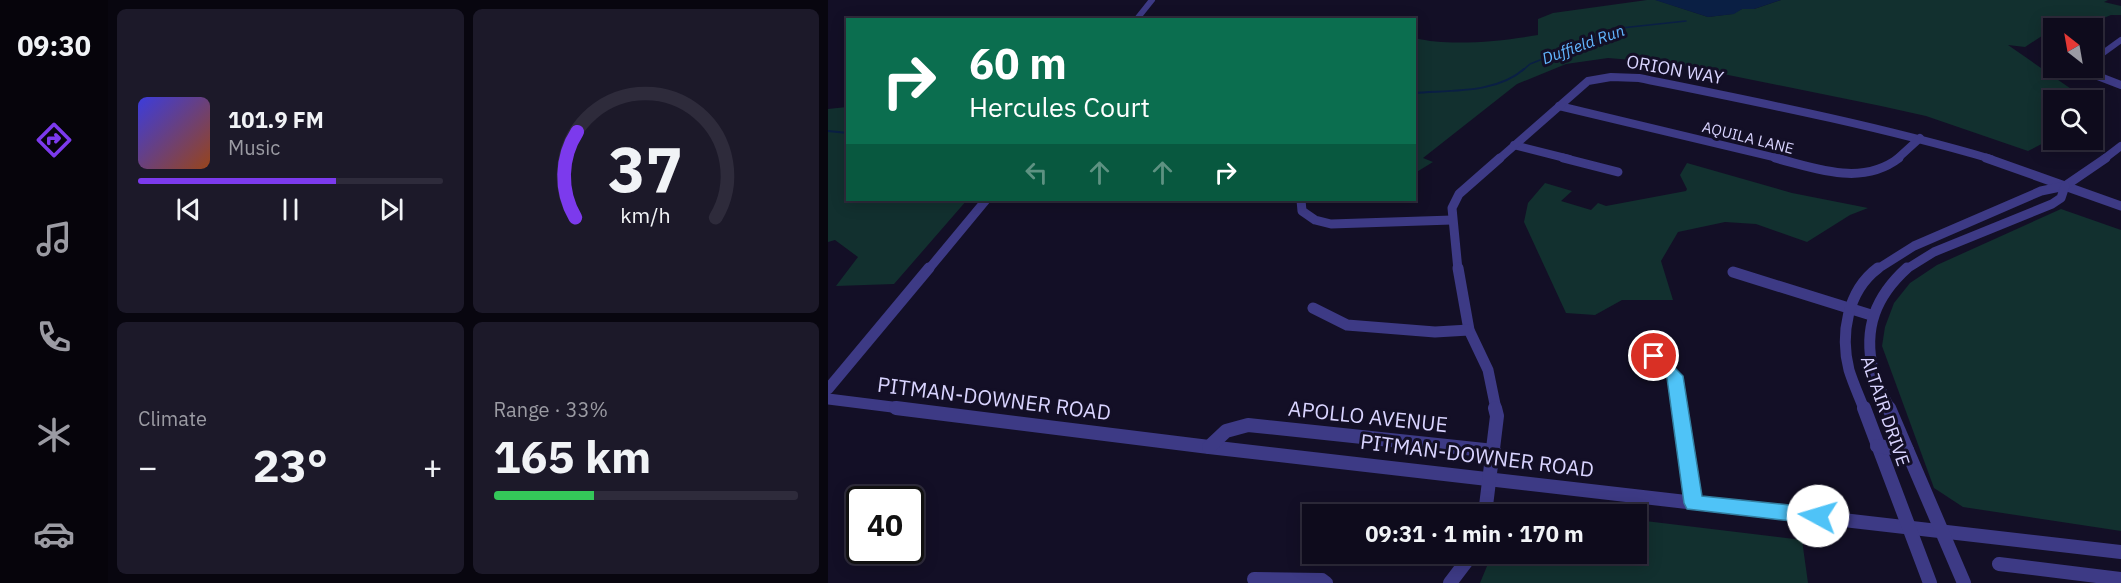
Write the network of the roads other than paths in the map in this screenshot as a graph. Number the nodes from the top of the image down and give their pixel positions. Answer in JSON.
{"nodes":[{"id":1,"x":1152,"y":0,"type":"edge"},
{"id":2,"x":1138,"y":18,"type":"edge"},
{"id":3,"x":2121,"y":40,"type":"edge"},
{"id":4,"x":2103,"y":53,"type":"edge"},
{"id":5,"x":2103,"y":78,"type":"edge"},
{"id":6,"x":2121,"y":85,"type":"edge"},
{"id":7,"x":1559,"y":106,"type":"junction"},
{"id":8,"x":1920,"y":138,"type":"junction"},
{"id":9,"x":1514,"y":146,"type":"junction"},
{"id":10,"x":2119,"y":150,"type":"edge"},
{"id":11,"x":1618,"y":172,"type":"dead end"},
{"id":12,"x":2065,"y":186,"type":"junction"},
{"id":13,"x":985,"y":201,"type":"edge"},
{"id":14,"x":1301,"y":201,"type":"edge"},
{"id":15,"x":2121,"y":206,"type":"edge"},
{"id":16,"x":1452,"y":220,"type":"junction"},
{"id":17,"x":1733,"y":272,"type":"dead end"},
{"id":18,"x":1313,"y":308,"type":"dead end"},
{"id":19,"x":1849,"y":308,"type":"junction"},
{"id":20,"x":1871,"y":315,"type":"junction"},
{"id":21,"x":1469,"y":330,"type":"junction"},
{"id":22,"x":1654,"y":356,"type":"dead end"},
{"id":23,"x":828,"y":389,"type":"edge"},
{"id":24,"x":828,"y":399,"type":"edge"},
{"id":25,"x":1877,"y":446,"type":"junction"},
{"id":26,"x":1209,"y":447,"type":"junction"},
{"id":27,"x":1907,"y":450,"type":"junction"},
{"id":28,"x":1494,"y":451,"type":"junction"},
{"id":29,"x":1491,"y":478,"type":"junction"},
{"id":30,"x":1694,"y":503,"type":"junction"},
{"id":31,"x":1487,"y":504,"type":"edge"},
{"id":32,"x":1907,"y":526,"type":"junction"},
{"id":33,"x":1942,"y":532,"type":"junction"},
{"id":34,"x":2121,"y":552,"type":"edge"},
{"id":35,"x":1465,"y":564,"type":"edge"},
{"id":36,"x":1999,"y":564,"type":"dead end"},
{"id":37,"x":1254,"y":579,"type":"dead end"},
{"id":38,"x":2121,"y":579,"type":"edge"},
{"id":39,"x":1326,"y":583,"type":"edge"},
{"id":40,"x":1450,"y":583,"type":"edge"},
{"id":41,"x":1930,"y":583,"type":"edge"},
{"id":42,"x":1964,"y":583,"type":"edge"}],
"edges":[{"from":1,"to":2,"type":"street"},
{"from":3,"to":4,"type":"street"},
{"from":5,"to":6,"type":"street"},
{"from":7,"to":8,"type":"street","name":"ORION WAY"},
{"from":7,"to":8,"type":"street","name":"AQUILA LANE"},
{"from":7,"to":9,"type":"street","name":"ORION WAY"},
{"from":8,"to":12,"type":"street","name":"ORION WAY"},
{"from":9,"to":11,"type":"street"},
{"from":9,"to":16,"type":"street","name":"ORION WAY"},
{"from":10,"to":12,"type":"street","name":"ALTAIR DRIVE"},
{"from":12,"to":15,"type":"street","name":"ORION WAY"},
{"from":12,"to":19,"type":"street","name":"ALTAIR DRIVE"},
{"from":12,"to":20,"type":"street","name":"ALTAIR DRIVE"},
{"from":13,"to":23,"type":"street"},
{"from":14,"to":16,"type":"street"},
{"from":16,"to":21,"type":"street","name":"ORION WAY"},
{"from":17,"to":19,"type":"street"},
{"from":18,"to":21,"type":"street"},
{"from":19,"to":20,"type":"street"},
{"from":19,"to":25,"type":"street","name":"ALTAIR DRIVE"},
{"from":20,"to":27,"type":"street","name":"ALTAIR DRIVE"},
{"from":21,"to":28,"type":"street","name":"ORION WAY"},
{"from":22,"to":30,"type":"street"},
{"from":24,"to":26,"type":"street","name":"PITMAN-DOWNER ROAD"},
{"from":25,"to":27,"type":"street"},
{"from":25,"to":32,"type":"street","name":"ALTAIR DRIVE"},
{"from":26,"to":28,"type":"street","name":"APOLLO AVENUE"},
{"from":26,"to":29,"type":"street","name":"PITMAN-DOWNER ROAD"},
{"from":27,"to":33,"type":"street","name":"ALTAIR DRIVE"},
{"from":28,"to":29,"type":"street","name":"ORION WAY"},
{"from":29,"to":30,"type":"street","name":"PITMAN-DOWNER ROAD"},
{"from":29,"to":31,"type":"street","name":"ORION WAY"},
{"from":30,"to":32,"type":"street","name":"PITMAN-DOWNER ROAD"},
{"from":32,"to":33,"type":"street","name":"PITMAN-DOWNER ROAD"},
{"from":32,"to":41,"type":"street","name":"ALTAIR DRIVE"},
{"from":33,"to":34,"type":"street","name":"PITMAN-DOWNER ROAD"},
{"from":33,"to":42,"type":"street","name":"ALTAIR DRIVE"},
{"from":35,"to":40,"type":"street"},
{"from":36,"to":38,"type":"street"},
{"from":37,"to":39,"type":"street"}]}
